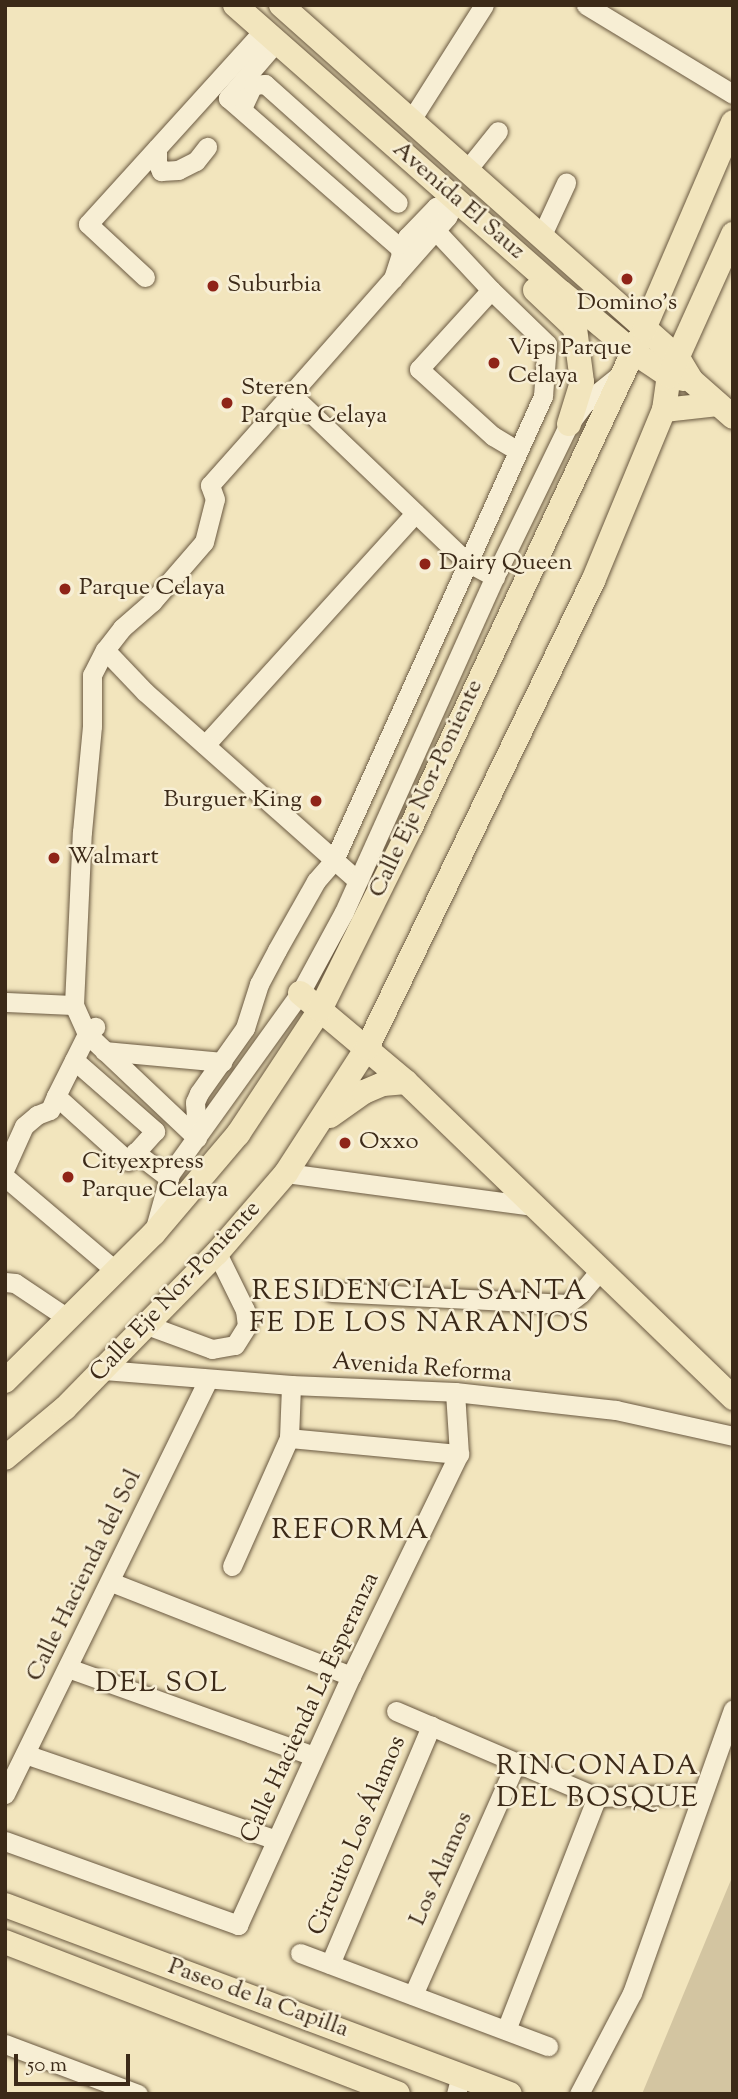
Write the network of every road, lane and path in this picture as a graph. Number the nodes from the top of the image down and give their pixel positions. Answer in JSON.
{"nodes":[{"id":1,"x":235,"y":5,"type":"edge"},
{"id":2,"x":586,"y":5,"type":"edge"},
{"id":3,"x":480,"y":7,"type":"edge"},
{"id":4,"x":287,"y":9,"type":"edge"},
{"id":5,"x":270,"y":37,"type":"junction"},
{"id":6,"x":733,"y":94,"type":"edge"},
{"id":7,"x":243,"y":112,"type":"junction"},
{"id":8,"x":411,"y":120,"type":"junction"},
{"id":9,"x":733,"y":122,"type":"edge"},
{"id":10,"x":498,"y":131,"type":"dead end"},
{"id":11,"x":206,"y":147,"type":"dead end"},
{"id":12,"x":157,"y":148,"type":"junction"},
{"id":13,"x":470,"y":174,"type":"junction"},
{"id":14,"x":566,"y":183,"type":"dead end"},
{"id":15,"x":456,"y":200,"type":"junction"},
{"id":16,"x":363,"y":218,"type":"junction"},
{"id":17,"x":435,"y":230,"type":"junction"},
{"id":18,"x":733,"y":234,"type":"edge"},
{"id":19,"x":541,"y":237,"type":"junction"},
{"id":20,"x":515,"y":251,"type":"junction"},
{"id":21,"x":398,"y":272,"type":"junction"},
{"id":22,"x":145,"y":278,"type":"dead end"},
{"id":23,"x":491,"y":290,"type":"junction"},
{"id":24,"x":638,"y":340,"type":"junction"},
{"id":25,"x":680,"y":372,"type":"junction"},
{"id":26,"x":622,"y":374,"type":"junction"},
{"id":27,"x":291,"y":394,"type":"junction"},
{"id":28,"x":664,"y":410,"type":"junction"},
{"id":29,"x":725,"y":410,"type":"edge"},
{"id":30,"x":569,"y":425,"type":"junction"},
{"id":31,"x":517,"y":451,"type":"junction"},
{"id":32,"x":415,"y":513,"type":"junction"},
{"id":33,"x":464,"y":557,"type":"junction"},
{"id":34,"x":496,"y":573,"type":"junction"},
{"id":35,"x":105,"y":650,"type":"junction"},
{"id":36,"x":205,"y":745,"type":"junction"},
{"id":37,"x":334,"y":860,"type":"junction"},
{"id":38,"x":357,"y":880,"type":"junction"},
{"id":39,"x":300,"y":993,"type":"junction"},
{"id":40,"x":5,"y":1002,"type":"edge"},
{"id":41,"x":74,"y":1004,"type":"junction"},
{"id":42,"x":320,"y":1010,"type":"junction"},
{"id":43,"x":89,"y":1029,"type":"junction"},
{"id":44,"x":367,"y":1048,"type":"junction"},
{"id":45,"x":112,"y":1051,"type":"junction"},
{"id":46,"x":74,"y":1060,"type":"junction"},
{"id":47,"x":222,"y":1062,"type":"junction"},
{"id":48,"x":406,"y":1082,"type":"junction"},
{"id":49,"x":57,"y":1096,"type":"junction"},
{"id":50,"x":318,"y":1124,"type":"junction"},
{"id":51,"x":200,"y":1126,"type":"junction"},
{"id":52,"x":123,"y":1158,"type":"junction"},
{"id":53,"x":5,"y":1168,"type":"edge"},
{"id":54,"x":286,"y":1173,"type":"junction"},
{"id":55,"x":5,"y":1177,"type":"edge"},
{"id":56,"x":169,"y":1178,"type":"junction"},
{"id":57,"x":534,"y":1206,"type":"junction"},
{"id":58,"x":154,"y":1233,"type":"junction"},
{"id":59,"x":217,"y":1253,"type":"junction"},
{"id":60,"x":601,"y":1269,"type":"junction"},
{"id":61,"x":116,"y":1271,"type":"junction"},
{"id":62,"x":5,"y":1282,"type":"edge"},
{"id":63,"x":332,"y":1292,"type":"dead end"},
{"id":64,"x":69,"y":1319,"type":"junction"},
{"id":65,"x":147,"y":1325,"type":"junction"},
{"id":66,"x":15,"y":1365,"type":"edge"},
{"id":67,"x":104,"y":1370,"type":"junction"},
{"id":68,"x":208,"y":1379,"type":"junction"},
{"id":69,"x":5,"y":1381,"type":"edge"},
{"id":70,"x":291,"y":1385,"type":"junction"},
{"id":71,"x":455,"y":1392,"type":"junction"},
{"id":72,"x":733,"y":1398,"type":"edge"},
{"id":73,"x":733,"y":1436,"type":"edge"},
{"id":74,"x":289,"y":1438,"type":"junction"},
{"id":75,"x":459,"y":1454,"type":"junction"},
{"id":76,"x":5,"y":1458,"type":"edge"},
{"id":77,"x":232,"y":1566,"type":"dead end"},
{"id":78,"x":111,"y":1581,"type":"junction"},
{"id":79,"x":68,"y":1668,"type":"junction"},
{"id":80,"x":351,"y":1676,"type":"junction"},
{"id":81,"x":733,"y":1709,"type":"edge"},
{"id":82,"x":396,"y":1711,"type":"dead end"},
{"id":83,"x":431,"y":1726,"type":"junction"},
{"id":84,"x":25,"y":1754,"type":"junction"},
{"id":85,"x":314,"y":1756,"type":"junction"},
{"id":86,"x":516,"y":1763,"type":"junction"},
{"id":87,"x":5,"y":1794,"type":"edge"},
{"id":88,"x":701,"y":1794,"type":"junction"},
{"id":89,"x":597,"y":1797,"type":"junction"},
{"id":90,"x":276,"y":1840,"type":"junction"},
{"id":91,"x":5,"y":1841,"type":"edge"},
{"id":92,"x":5,"y":1905,"type":"edge"},
{"id":93,"x":5,"y":1942,"type":"edge"},
{"id":94,"x":300,"y":1953,"type":"dead end"},
{"id":95,"x":330,"y":1964,"type":"junction"},
{"id":96,"x":413,"y":1995,"type":"junction"},
{"id":97,"x":506,"y":2030,"type":"junction"},
{"id":98,"x":5,"y":2044,"type":"edge"},
{"id":99,"x":548,"y":2046,"type":"dead end"},
{"id":100,"x":458,"y":2084,"type":"edge"},
{"id":101,"x":499,"y":2092,"type":"edge"},
{"id":102,"x":138,"y":2094,"type":"edge"},
{"id":103,"x":398,"y":2094,"type":"edge"},
{"id":104,"x":579,"y":2094,"type":"edge"}],
"edges":[{"from":1,"to":5,"type":"main road","name":"Avenida El Sauz"},
{"from":2,"to":6,"type":"street"},
{"from":3,"to":8,"type":"street"},
{"from":4,"to":5,"type":"main road"},
{"from":4,"to":8,"type":"main road","name":"Avenida El Sauz"},
{"from":5,"to":7,"type":"street"},
{"from":5,"to":12,"type":"street"},
{"from":5,"to":15,"type":"main road","name":"Avenida El Sauz"},
{"from":7,"to":16,"type":"street"},
{"from":7,"to":16,"type":"street"},
{"from":8,"to":13,"type":"main road","name":"Avenida El Sauz"},
{"from":9,"to":24,"type":"main road","name":"Calle Eje Nor-Poniente"},
{"from":10,"to":13,"type":"street"},
{"from":11,"to":12,"type":"street"},
{"from":12,"to":22,"type":"street"},
{"from":13,"to":15,"type":"main road"},
{"from":13,"to":19,"type":"main road","name":"Avenida El Sauz"},
{"from":14,"to":19,"type":"street"},
{"from":15,"to":17,"type":"street"},
{"from":15,"to":20,"type":"main road","name":"Avenida El Sauz"},
{"from":15,"to":21,"type":"street"},
{"from":16,"to":21,"type":"street"},
{"from":17,"to":21,"type":"street"},
{"from":17,"to":23,"type":"street"},
{"from":18,"to":25,"type":"main road","name":"Calle Eje Nor-Poniente"},
{"from":19,"to":24,"type":"main road","name":"Avenida El Sauz"},
{"from":20,"to":24,"type":"main road","name":"Avenida El Sauz"},
{"from":20,"to":30,"type":"main road"},
{"from":21,"to":27,"type":"street"},
{"from":23,"to":31,"type":"street"},
{"from":23,"to":31,"type":"street"},
{"from":24,"to":25,"type":"main road","name":"Avenida El Sauz"},
{"from":24,"to":26,"type":"main road","name":"Calle Eje Nor-Poniente"},
{"from":25,"to":28,"type":"main road","name":"Calle Eje Nor-Poniente"},
{"from":25,"to":29,"type":"main road","name":"Avenida El Sauz"},
{"from":26,"to":30,"type":"street"},
{"from":26,"to":42,"type":"main road","name":"Calle Eje Nor-Poniente"},
{"from":27,"to":32,"type":"street"},
{"from":27,"to":35,"type":"street"},
{"from":28,"to":29,"type":"main road"},
{"from":28,"to":44,"type":"main road","name":"Calle Eje Nor-Poniente"},
{"from":30,"to":34,"type":"street"},
{"from":31,"to":33,"type":"street"},
{"from":32,"to":33,"type":"street"},
{"from":32,"to":36,"type":"street"},
{"from":33,"to":34,"type":"street"},
{"from":33,"to":37,"type":"street"},
{"from":34,"to":38,"type":"street"},
{"from":35,"to":36,"type":"street"},
{"from":35,"to":41,"type":"street"},
{"from":36,"to":37,"type":"street"},
{"from":37,"to":38,"type":"street"},
{"from":37,"to":47,"type":"street"},
{"from":38,"to":39,"type":"street"},
{"from":39,"to":42,"type":"main road"},
{"from":39,"to":51,"type":"street"},
{"from":40,"to":41,"type":"street"},
{"from":41,"to":43,"type":"street"},
{"from":42,"to":44,"type":"main road"},
{"from":42,"to":58,"type":"main road","name":"Calle Eje Nor-Poniente"},
{"from":43,"to":45,"type":"street"},
{"from":43,"to":46,"type":"street"},
{"from":44,"to":48,"type":"main road"},
{"from":44,"to":50,"type":"main road","name":"Calle Eje Nor-Poniente"},
{"from":45,"to":47,"type":"street"},
{"from":45,"to":51,"type":"street"},
{"from":46,"to":49,"type":"street"},
{"from":46,"to":52,"type":"street"},
{"from":47,"to":51,"type":"street"},
{"from":48,"to":50,"type":"main road"},
{"from":48,"to":57,"type":"main road"},
{"from":49,"to":52,"type":"street"},
{"from":49,"to":53,"type":"street"},
{"from":50,"to":54,"type":"main road","name":"Calle Eje Nor-Poniente"},
{"from":51,"to":56,"type":"street"},
{"from":52,"to":56,"type":"street"},
{"from":54,"to":57,"type":"street"},
{"from":54,"to":59,"type":"main road","name":"Calle Eje Nor-Poniente"},
{"from":55,"to":61,"type":"street"},
{"from":56,"to":58,"type":"street"},
{"from":57,"to":60,"type":"main road"},
{"from":58,"to":61,"type":"main road","name":"Calle Eje Nor-Poniente"},
{"from":59,"to":65,"type":"main road","name":"Calle Eje Nor-Poniente"},
{"from":59,"to":65,"type":"street"},
{"from":60,"to":63,"type":"street"},
{"from":60,"to":72,"type":"main road"},
{"from":61,"to":64,"type":"main road","name":"Calle Eje Nor-Poniente"},
{"from":62,"to":64,"type":"street"},
{"from":64,"to":66,"type":"main road","name":"Calle Eje Nor-Poniente"},
{"from":65,"to":67,"type":"main road","name":"Calle Eje Nor-Poniente"},
{"from":66,"to":69,"type":"main road","name":"Calle Eje Nor-Poniente"},
{"from":67,"to":68,"type":"street","name":"Avenida Reforma"},
{"from":67,"to":76,"type":"main road","name":"Calle Eje Nor-Poniente"},
{"from":68,"to":70,"type":"street","name":"Avenida Reforma"},
{"from":68,"to":78,"type":"street","name":"Calle Hacienda del Sol"},
{"from":70,"to":71,"type":"street","name":"Avenida Reforma"},
{"from":70,"to":74,"type":"street"},
{"from":71,"to":73,"type":"street","name":"Avenida Reforma"},
{"from":71,"to":75,"type":"street","name":"Calle Hacienda La Esperanza"},
{"from":74,"to":75,"type":"street"},
{"from":74,"to":77,"type":"street"},
{"from":75,"to":80,"type":"street","name":"Calle Hacienda La Esperanza"},
{"from":78,"to":79,"type":"street","name":"Calle Hacienda del Sol"},
{"from":78,"to":80,"type":"street"},
{"from":79,"to":84,"type":"street","name":"Calle Hacienda del Sol"},
{"from":79,"to":85,"type":"street"},
{"from":80,"to":85,"type":"street","name":"Calle Hacienda La Esperanza"},
{"from":81,"to":88,"type":"street"},
{"from":82,"to":83,"type":"street","name":"Circuito Los Álamos"},
{"from":83,"to":86,"type":"street","name":"Circuito Los Álamos"},
{"from":83,"to":95,"type":"street","name":"Circuito Los Álamos"},
{"from":84,"to":87,"type":"street","name":"Calle Hacienda del Sol"},
{"from":84,"to":90,"type":"street"},
{"from":85,"to":90,"type":"street","name":"Calle Hacienda La Esperanza"},
{"from":86,"to":89,"type":"street","name":"Circuito Los Álamos"},
{"from":86,"to":96,"type":"street","name":"Los Alamos"},
{"from":88,"to":89,"type":"street","name":"Circuito Los Álamos"},
{"from":88,"to":104,"type":"street"},
{"from":89,"to":97,"type":"street"},
{"from":90,"to":91,"type":"street","name":"Calle Hacienda La Esperanza"},
{"from":92,"to":100,"type":"main road","name":"Paseo de la Capilla"},
{"from":93,"to":103,"type":"main road"},
{"from":94,"to":95,"type":"street","name":"Circuito Los Álamos"},
{"from":95,"to":96,"type":"street","name":"Circuito Los Álamos"},
{"from":96,"to":97,"type":"street","name":"Circuito Los Álamos"},
{"from":97,"to":99,"type":"street","name":"Circuito Los Álamos"},
{"from":98,"to":102,"type":"street"},
{"from":100,"to":101,"type":"main road","name":"Paseo de la Capilla"}]}
